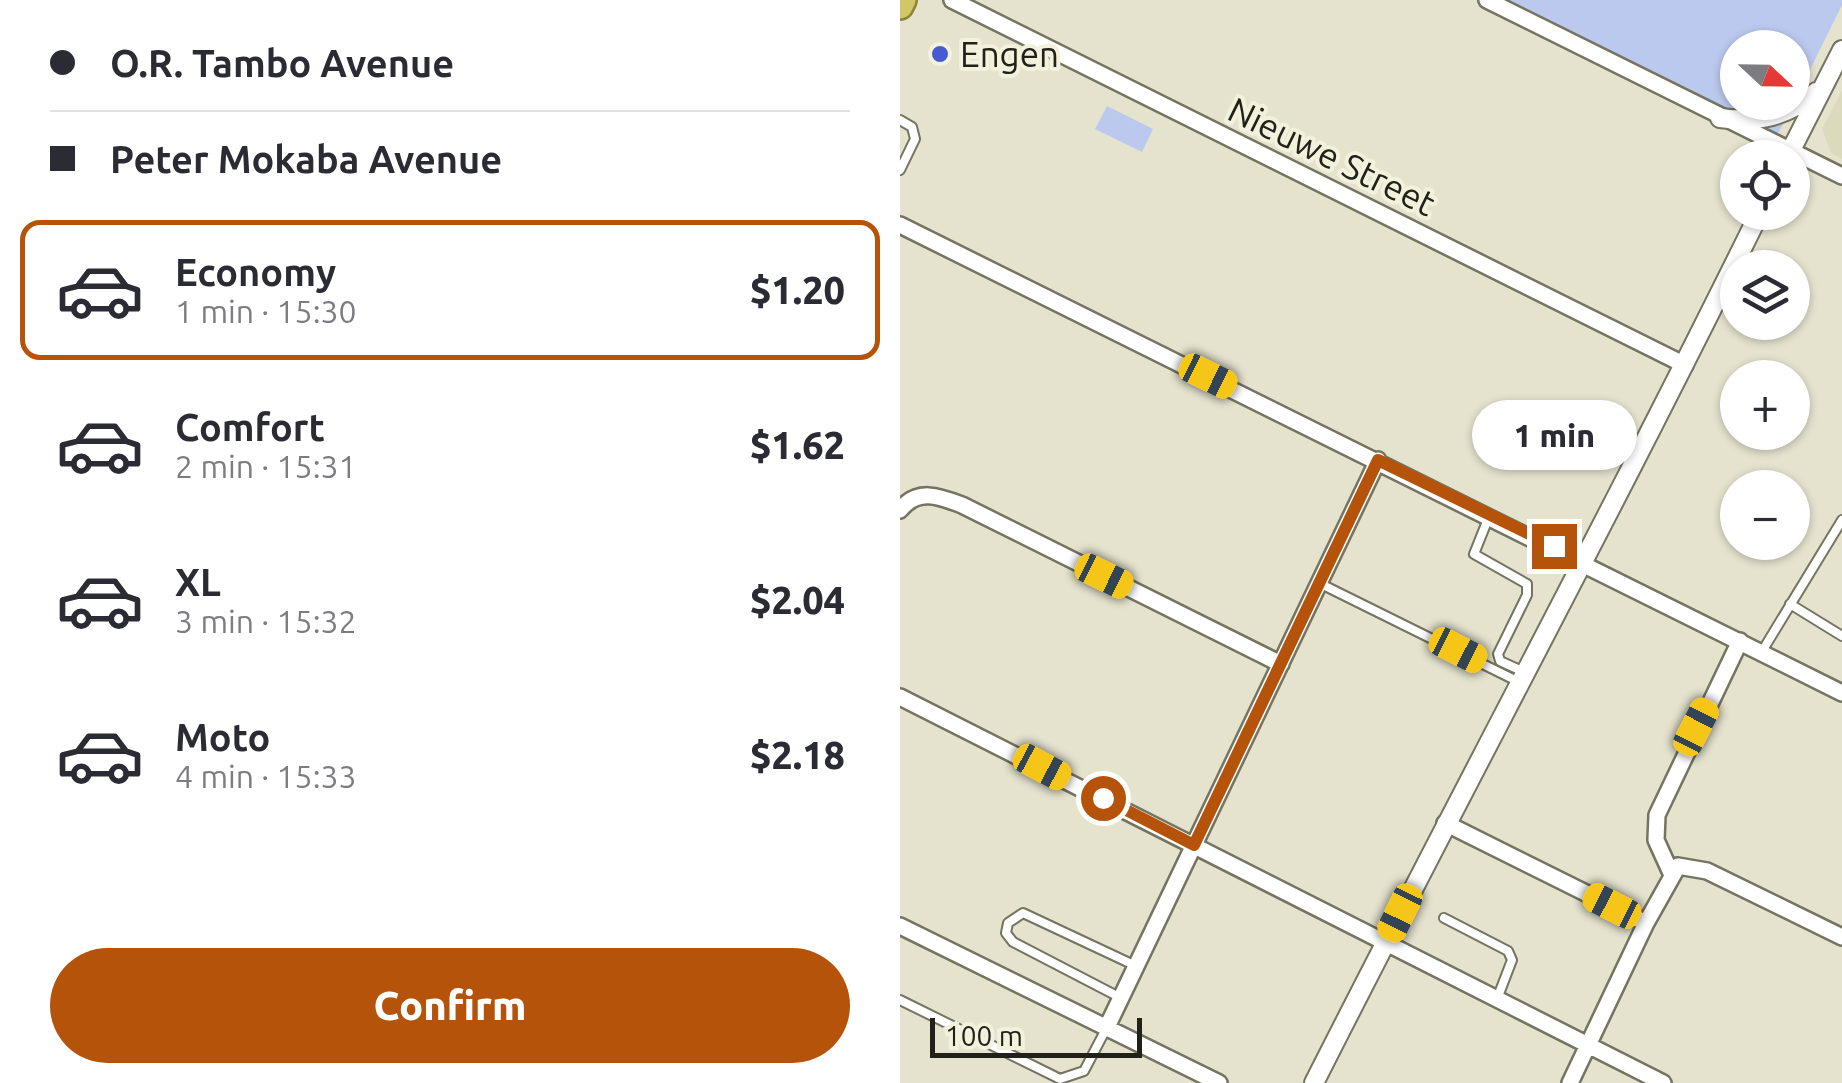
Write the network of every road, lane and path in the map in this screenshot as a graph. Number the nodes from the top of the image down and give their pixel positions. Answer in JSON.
{"nodes":[{"id":1,"x":952,"y":0,"type":"edge"},
{"id":2,"x":1487,"y":0,"type":"edge"},
{"id":3,"x":1842,"y":50,"type":"edge"},
{"id":4,"x":1826,"y":83,"type":"junction"},
{"id":5,"x":1810,"y":97,"type":"edge"},
{"id":6,"x":1720,"y":118,"type":"edge"},
{"id":7,"x":900,"y":120,"type":"edge"},
{"id":8,"x":1724,"y":120,"type":"edge"},
{"id":9,"x":1733,"y":120,"type":"edge"},
{"id":10,"x":1758,"y":120,"type":"edge"},
{"id":11,"x":1762,"y":140,"type":"edge"},
{"id":12,"x":1796,"y":140,"type":"edge"},
{"id":13,"x":1810,"y":163,"type":"edge"},
{"id":14,"x":900,"y":170,"type":"edge"},
{"id":15,"x":1842,"y":176,"type":"edge"},
{"id":16,"x":900,"y":225,"type":"edge"},
{"id":17,"x":1751,"y":230,"type":"edge"},
{"id":18,"x":1685,"y":365,"type":"junction"},
{"id":19,"x":1378,"y":460,"type":"junction"},
{"id":20,"x":900,"y":510,"type":"edge"},
{"id":21,"x":1490,"y":514,"type":"junction"},
{"id":22,"x":1842,"y":520,"type":"edge"},
{"id":23,"x":1586,"y":562,"type":"junction"},
{"id":24,"x":1319,"y":583,"type":"junction"},
{"id":25,"x":1790,"y":604,"type":"junction"},
{"id":26,"x":1842,"y":636,"type":"edge"},
{"id":27,"x":1740,"y":641,"type":"junction"},
{"id":28,"x":1761,"y":652,"type":"junction"},
{"id":29,"x":1281,"y":664,"type":"junction"},
{"id":30,"x":1526,"y":678,"type":"junction"},
{"id":31,"x":1842,"y":693,"type":"edge"},
{"id":32,"x":900,"y":697,"type":"edge"},
{"id":33,"x":1446,"y":822,"type":"junction"},
{"id":34,"x":1194,"y":845,"type":"junction"},
{"id":35,"x":1671,"y":872,"type":"junction"},
{"id":36,"x":1444,"y":918,"type":"dead end"},
{"id":37,"x":1646,"y":923,"type":"junction"},
{"id":38,"x":900,"y":926,"type":"edge"},
{"id":39,"x":1842,"y":937,"type":"edge"},
{"id":40,"x":1385,"y":943,"type":"junction"},
{"id":41,"x":1136,"y":966,"type":"junction"},
{"id":42,"x":1121,"y":998,"type":"junction"},
{"id":43,"x":1496,"y":999,"type":"junction"},
{"id":44,"x":900,"y":1000,"type":"edge"},
{"id":45,"x":1106,"y":1029,"type":"junction"},
{"id":46,"x":1590,"y":1048,"type":"junction"},
{"id":47,"x":1219,"y":1083,"type":"edge"},
{"id":48,"x":1314,"y":1083,"type":"edge"},
{"id":49,"x":1570,"y":1083,"type":"edge"},
{"id":50,"x":1661,"y":1083,"type":"edge"}],
"edges":[{"from":1,"to":18,"type":"street","name":"Nieuwe Street"},
{"from":2,"to":6,"type":"street"},
{"from":3,"to":4,"type":"street"},
{"from":4,"to":5,"type":"street"},
{"from":4,"to":12,"type":"street"},
{"from":7,"to":14,"type":"lane"},
{"from":8,"to":11,"type":"street"},
{"from":9,"to":10,"type":"street"},
{"from":13,"to":15,"type":"street"},
{"from":16,"to":19,"type":"street"},
{"from":17,"to":18,"type":"street"},
{"from":18,"to":23,"type":"street"},
{"from":19,"to":21,"type":"street"},
{"from":19,"to":24,"type":"street"},
{"from":20,"to":29,"type":"street"},
{"from":21,"to":23,"type":"street"},
{"from":21,"to":30,"type":"lane"},
{"from":22,"to":25,"type":"lane"},
{"from":23,"to":27,"type":"street"},
{"from":23,"to":30,"type":"street"},
{"from":24,"to":29,"type":"street"},
{"from":24,"to":30,"type":"lane"},
{"from":25,"to":26,"type":"lane"},
{"from":25,"to":28,"type":"lane"},
{"from":27,"to":28,"type":"street"},
{"from":27,"to":35,"type":"street"},
{"from":28,"to":31,"type":"street"},
{"from":29,"to":34,"type":"street"},
{"from":30,"to":33,"type":"street"},
{"from":32,"to":34,"type":"street"},
{"from":33,"to":37,"type":"street"},
{"from":33,"to":40,"type":"street"},
{"from":34,"to":40,"type":"street"},
{"from":34,"to":41,"type":"street"},
{"from":35,"to":37,"type":"street"},
{"from":35,"to":39,"type":"street"},
{"from":36,"to":43,"type":"lane"},
{"from":37,"to":46,"type":"street"},
{"from":38,"to":45,"type":"street"},
{"from":40,"to":43,"type":"street"},
{"from":40,"to":48,"type":"street"},
{"from":41,"to":42,"type":"street"},
{"from":41,"to":42,"type":"lane"},
{"from":42,"to":45,"type":"street"},
{"from":43,"to":46,"type":"street"},
{"from":44,"to":45,"type":"lane"},
{"from":45,"to":47,"type":"street"},
{"from":46,"to":49,"type":"street"},
{"from":46,"to":50,"type":"street"}]}
